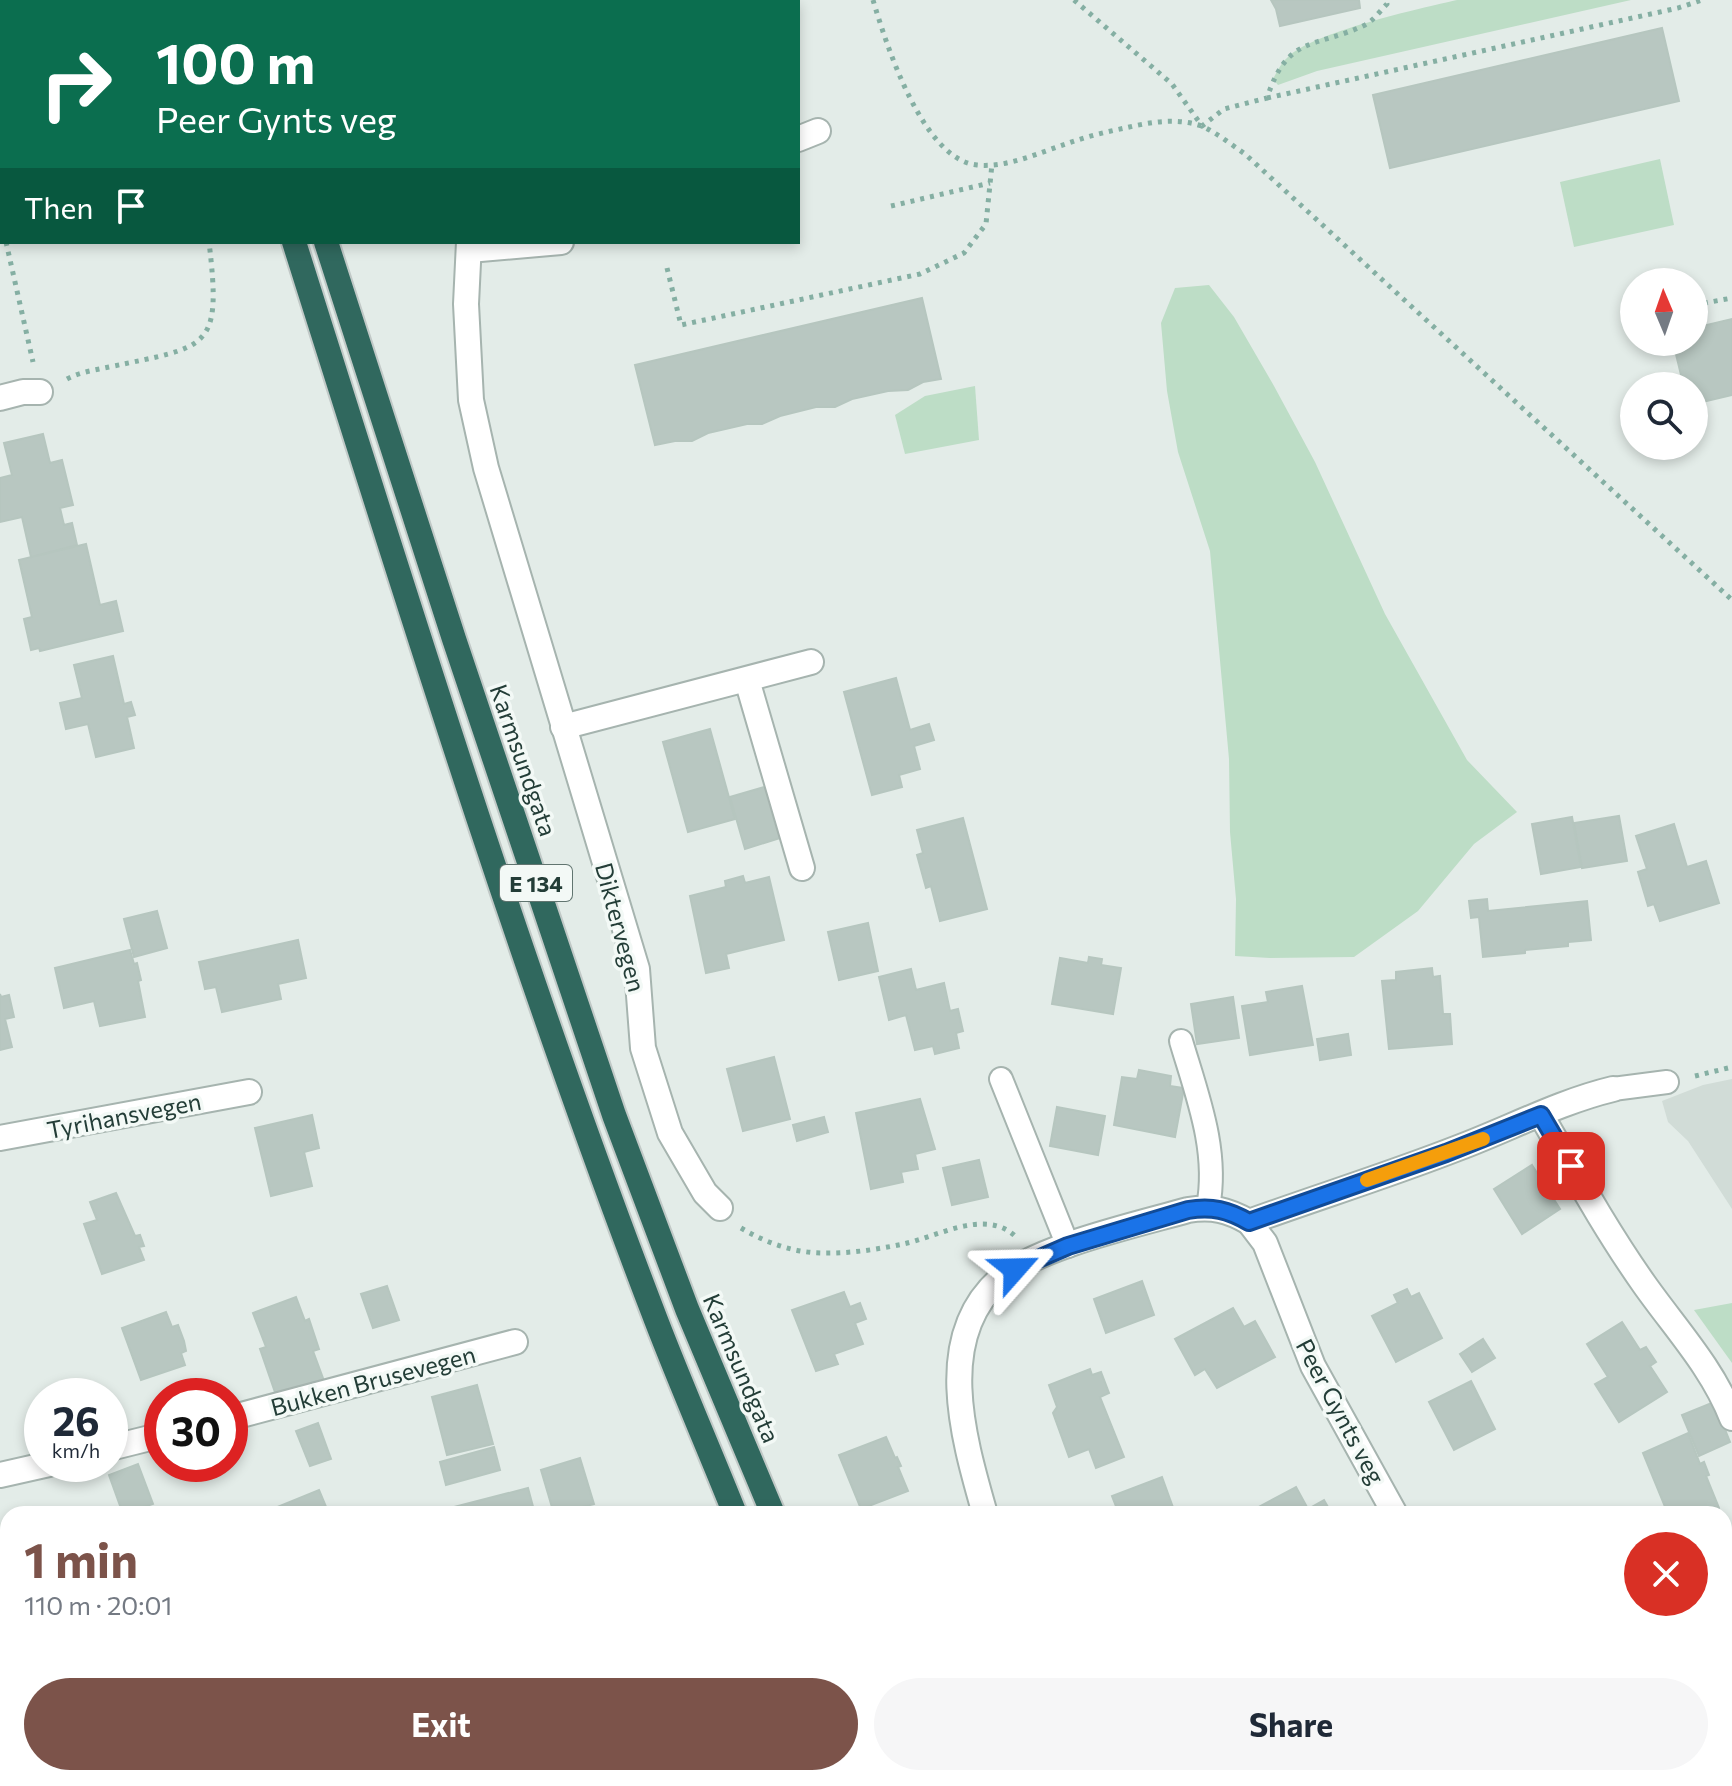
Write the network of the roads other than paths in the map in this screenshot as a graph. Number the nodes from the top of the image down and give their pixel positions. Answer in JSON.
{"nodes":[{"id":1,"x":295,"y":244,"type":"edge"},
{"id":2,"x":327,"y":244,"type":"edge"},
{"id":3,"x":515,"y":244,"type":"edge"},
{"id":4,"x":469,"y":246,"type":"edge"},
{"id":5,"x":40,"y":392,"type":"road end"},
{"id":6,"x":0,"y":398,"type":"edge"},
{"id":7,"x":811,"y":662,"type":"dead end"},
{"id":8,"x":747,"y":680,"type":"junction"},
{"id":9,"x":563,"y":727,"type":"junction"},
{"id":10,"x":802,"y":868,"type":"dead end"},
{"id":11,"x":1181,"y":1041,"type":"dead end"},
{"id":12,"x":1001,"y":1079,"type":"dead end"},
{"id":13,"x":1667,"y":1082,"type":"road end"},
{"id":14,"x":1613,"y":1089,"type":"joint"},
{"id":15,"x":249,"y":1092,"type":"dead end"},
{"id":16,"x":1541,"y":1115,"type":"junction"},
{"id":17,"x":0,"y":1138,"type":"edge"},
{"id":18,"x":1208,"y":1207,"type":"junction"},
{"id":19,"x":720,"y":1208,"type":"road end"},
{"id":20,"x":1249,"y":1222,"type":"junction"},
{"id":21,"x":1068,"y":1246,"type":"junction"},
{"id":22,"x":515,"y":1342,"type":"dead end"},
{"id":23,"x":248,"y":1413,"type":"edge"},
{"id":24,"x":1732,"y":1418,"type":"edge"},
{"id":25,"x":24,"y":1470,"type":"edge"},
{"id":26,"x":0,"y":1475,"type":"edge"},
{"id":27,"x":732,"y":1506,"type":"edge"},
{"id":28,"x":770,"y":1506,"type":"edge"},
{"id":29,"x":983,"y":1506,"type":"edge"},
{"id":30,"x":1391,"y":1506,"type":"edge"}],
"edges":[{"from":1,"to":27,"type":"highway","number":"E 134"},
{"from":2,"to":28,"type":"highway","name":"Karmsundgata","number":"E 134"},
{"from":3,"to":4,"type":"street","name":"Diktervegen"},
{"from":4,"to":9,"type":"street","name":"Diktervegen"},
{"from":5,"to":6,"type":"street"},
{"from":7,"to":8,"type":"street"},
{"from":8,"to":9,"type":"street"},
{"from":8,"to":10,"type":"street"},
{"from":9,"to":19,"type":"street","name":"Diktervegen"},
{"from":11,"to":18,"type":"lane"},
{"from":12,"to":21,"type":"lane"},
{"from":13,"to":14,"type":"lane"},
{"from":14,"to":16,"type":"street"},
{"from":15,"to":17,"type":"street","name":"Tyrihansvegen"},
{"from":16,"to":20,"type":"street"},
{"from":16,"to":24,"type":"street"},
{"from":18,"to":20,"type":"street"},
{"from":18,"to":21,"type":"street"},
{"from":20,"to":30,"type":"street","name":"Peer Gynts veg"},
{"from":21,"to":29,"type":"street"},
{"from":22,"to":23,"type":"street","name":"Bukken Brusevegen"},
{"from":25,"to":26,"type":"street"}]}
